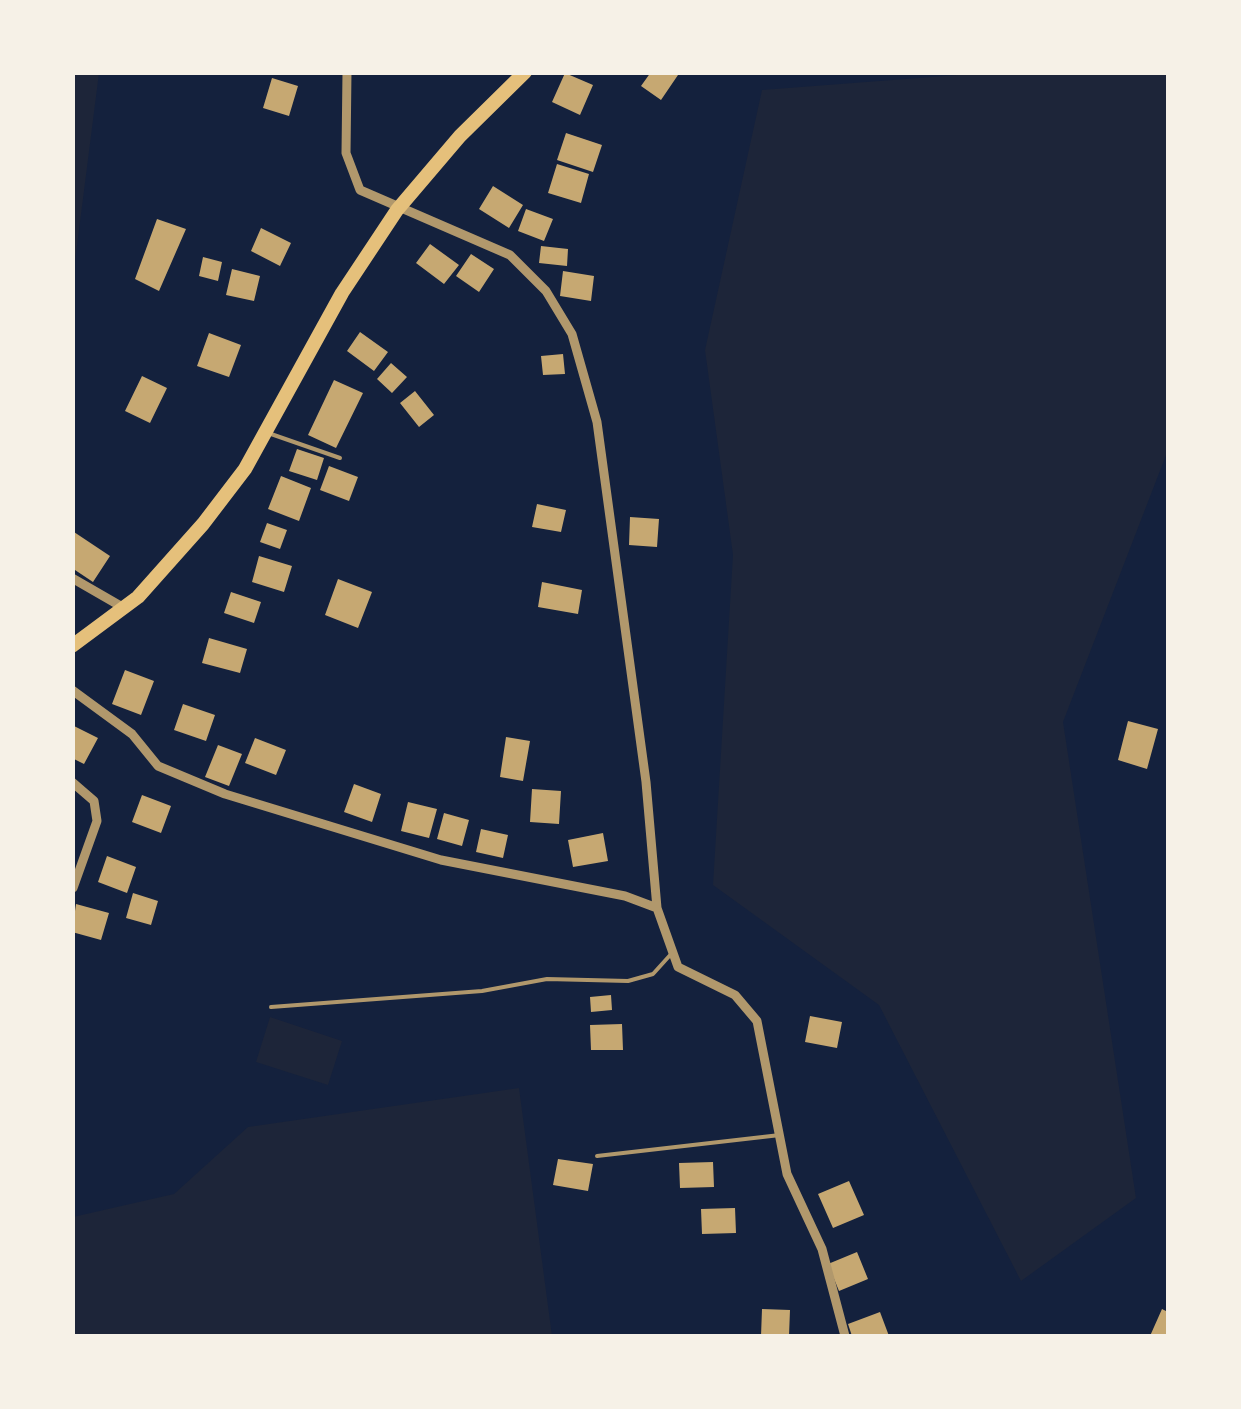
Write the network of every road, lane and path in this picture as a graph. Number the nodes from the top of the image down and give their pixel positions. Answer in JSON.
{"nodes":[{"id":1,"x":347,"y":72,"type":"edge"},
{"id":2,"x":526,"y":72,"type":"edge"},
{"id":3,"x":397,"y":210,"type":"junction"},
{"id":4,"x":266,"y":432,"type":"junction"},
{"id":5,"x":340,"y":458,"type":"dead end"},
{"id":6,"x":72,"y":578,"type":"edge"},
{"id":7,"x":124,"y":608,"type":"junction"},
{"id":8,"x":72,"y":646,"type":"edge"},
{"id":9,"x":72,"y":690,"type":"edge"},
{"id":10,"x":72,"y":782,"type":"edge"},
{"id":11,"x":72,"y":888,"type":"edge"},
{"id":12,"x":657,"y":908,"type":"junction"},
{"id":13,"x":672,"y":954,"type":"junction"},
{"id":14,"x":271,"y":1007,"type":"dead end"},
{"id":15,"x":780,"y":1135,"type":"junction"},
{"id":16,"x":597,"y":1156,"type":"dead end"},
{"id":17,"x":845,"y":1336,"type":"edge"}],
"edges":[{"from":1,"to":3,"type":"street"},
{"from":2,"to":3,"type":"main road"},
{"from":3,"to":4,"type":"main road"},
{"from":3,"to":12,"type":"street"},
{"from":4,"to":5,"type":"lane"},
{"from":4,"to":7,"type":"main road"},
{"from":6,"to":7,"type":"street"},
{"from":7,"to":8,"type":"main road"},
{"from":9,"to":12,"type":"street"},
{"from":10,"to":11,"type":"street"},
{"from":12,"to":13,"type":"street"},
{"from":13,"to":14,"type":"lane"},
{"from":13,"to":15,"type":"street"},
{"from":15,"to":16,"type":"lane"},
{"from":15,"to":17,"type":"street"}]}
